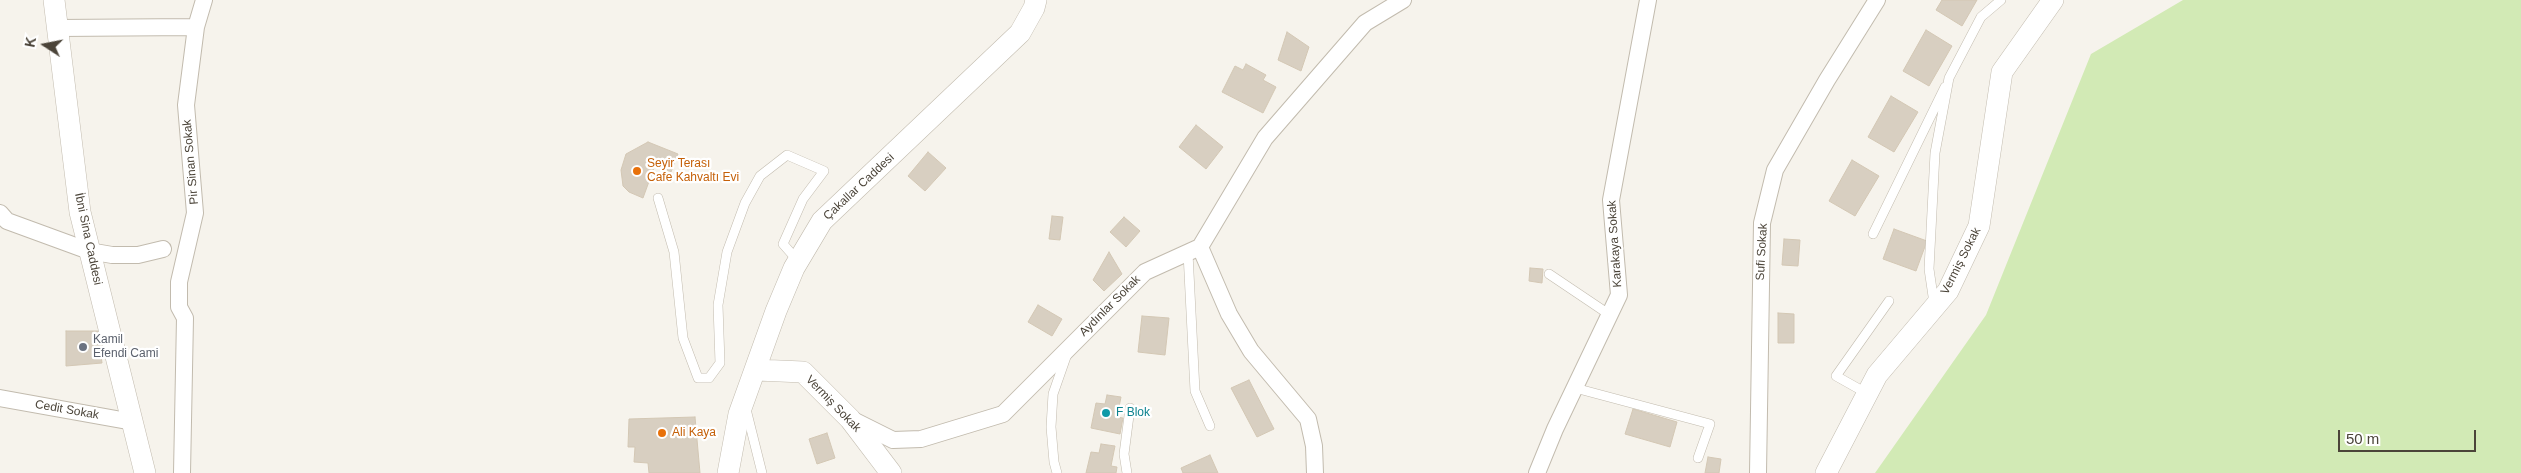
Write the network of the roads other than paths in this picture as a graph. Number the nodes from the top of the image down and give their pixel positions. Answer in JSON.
{"nodes":[{"id":1,"x":54,"y":0,"type":"edge"},
{"id":2,"x":204,"y":0,"type":"edge"},
{"id":3,"x":1036,"y":0,"type":"edge"},
{"id":4,"x":1403,"y":0,"type":"edge"},
{"id":5,"x":1648,"y":0,"type":"edge"},
{"id":6,"x":1876,"y":0,"type":"edge"},
{"id":7,"x":2001,"y":0,"type":"edge"},
{"id":8,"x":2054,"y":0,"type":"edge"},
{"id":9,"x":196,"y":27,"type":"junction"},
{"id":10,"x":57,"y":28,"type":"junction"},
{"id":11,"x":1949,"y":78,"type":"junction"},
{"id":12,"x":658,"y":198,"type":"dead end"},
{"id":13,"x":0,"y":213,"type":"edge"},
{"id":14,"x":1873,"y":234,"type":"dead end"},
{"id":15,"x":164,"y":250,"type":"dead end"},
{"id":16,"x":1194,"y":250,"type":"junction"},
{"id":17,"x":89,"y":251,"type":"junction"},
{"id":18,"x":798,"y":261,"type":"junction"},
{"id":19,"x":1549,"y":274,"type":"dead end"},
{"id":20,"x":1889,"y":301,"type":"dead end"},
{"id":21,"x":1934,"y":308,"type":"junction"},
{"id":22,"x":1610,"y":315,"type":"junction"},
{"id":23,"x":1070,"y":347,"type":"junction"},
{"id":24,"x":756,"y":370,"type":"junction"},
{"id":25,"x":1575,"y":388,"type":"junction"},
{"id":26,"x":1868,"y":394,"type":"junction"},
{"id":27,"x":0,"y":398,"type":"edge"},
{"id":28,"x":744,"y":402,"type":"junction"},
{"id":29,"x":1130,"y":408,"type":"dead end"},
{"id":30,"x":850,"y":419,"type":"junction"},
{"id":31,"x":133,"y":422,"type":"junction"},
{"id":32,"x":1210,"y":426,"type":"dead end"},
{"id":33,"x":1698,"y":458,"type":"dead end"},
{"id":34,"x":145,"y":473,"type":"edge"},
{"id":35,"x":182,"y":473,"type":"edge"},
{"id":36,"x":728,"y":473,"type":"edge"},
{"id":37,"x":762,"y":473,"type":"edge"},
{"id":38,"x":891,"y":473,"type":"edge"},
{"id":39,"x":1057,"y":473,"type":"edge"},
{"id":40,"x":1127,"y":473,"type":"edge"},
{"id":41,"x":1315,"y":473,"type":"edge"},
{"id":42,"x":1537,"y":473,"type":"edge"},
{"id":43,"x":1758,"y":473,"type":"edge"},
{"id":44,"x":1826,"y":473,"type":"edge"}],
"edges":[{"from":1,"to":10,"type":"street","name":"İbni Sina Caddesi"},
{"from":2,"to":9,"type":"street","name":"Pir Sinan Sokak"},
{"from":3,"to":18,"type":"street","name":"Çakallar Caddesi"},
{"from":4,"to":16,"type":"street"},
{"from":5,"to":22,"type":"street","name":"Karakaya Sokak"},
{"from":6,"to":43,"type":"street","name":"Sufi Sokak"},
{"from":7,"to":11,"type":"lane"},
{"from":8,"to":21,"type":"street","name":"Vermiş Sokak"},
{"from":9,"to":10,"type":"street"},
{"from":9,"to":35,"type":"street","name":"Pir Sinan Sokak"},
{"from":10,"to":17,"type":"street","name":"İbni Sina Caddesi"},
{"from":11,"to":14,"type":"lane"},
{"from":11,"to":21,"type":"lane"},
{"from":12,"to":18,"type":"lane"},
{"from":13,"to":17,"type":"street"},
{"from":15,"to":17,"type":"street"},
{"from":16,"to":23,"type":"street","name":"Aydınlar Sokak"},
{"from":16,"to":32,"type":"lane"},
{"from":16,"to":41,"type":"street"},
{"from":17,"to":31,"type":"street","name":"İbni Sina Caddesi"},
{"from":18,"to":24,"type":"street","name":"Çakallar Caddesi"},
{"from":19,"to":22,"type":"lane"},
{"from":20,"to":26,"type":"lane"},
{"from":21,"to":26,"type":"street","name":"Vermiş Sokak"},
{"from":22,"to":25,"type":"street","name":"Karakaya Sokak"},
{"from":23,"to":30,"type":"street","name":"Aydınlar Sokak"},
{"from":23,"to":39,"type":"lane"},
{"from":24,"to":28,"type":"street","name":"Çakallar Caddesi"},
{"from":24,"to":30,"type":"street","name":"Vermiş Sokak"},
{"from":25,"to":33,"type":"lane"},
{"from":25,"to":42,"type":"street","name":"Karakaya Sokak"},
{"from":26,"to":44,"type":"street","name":"Vermiş Sokak"},
{"from":27,"to":31,"type":"street","name":"Cedit Sokak"},
{"from":28,"to":36,"type":"street","name":"Çakallar Caddesi"},
{"from":28,"to":37,"type":"lane"},
{"from":29,"to":40,"type":"lane"},
{"from":30,"to":38,"type":"street","name":"Vermiş Sokak"},
{"from":31,"to":34,"type":"street","name":"İbni Sina Caddesi"}]}
